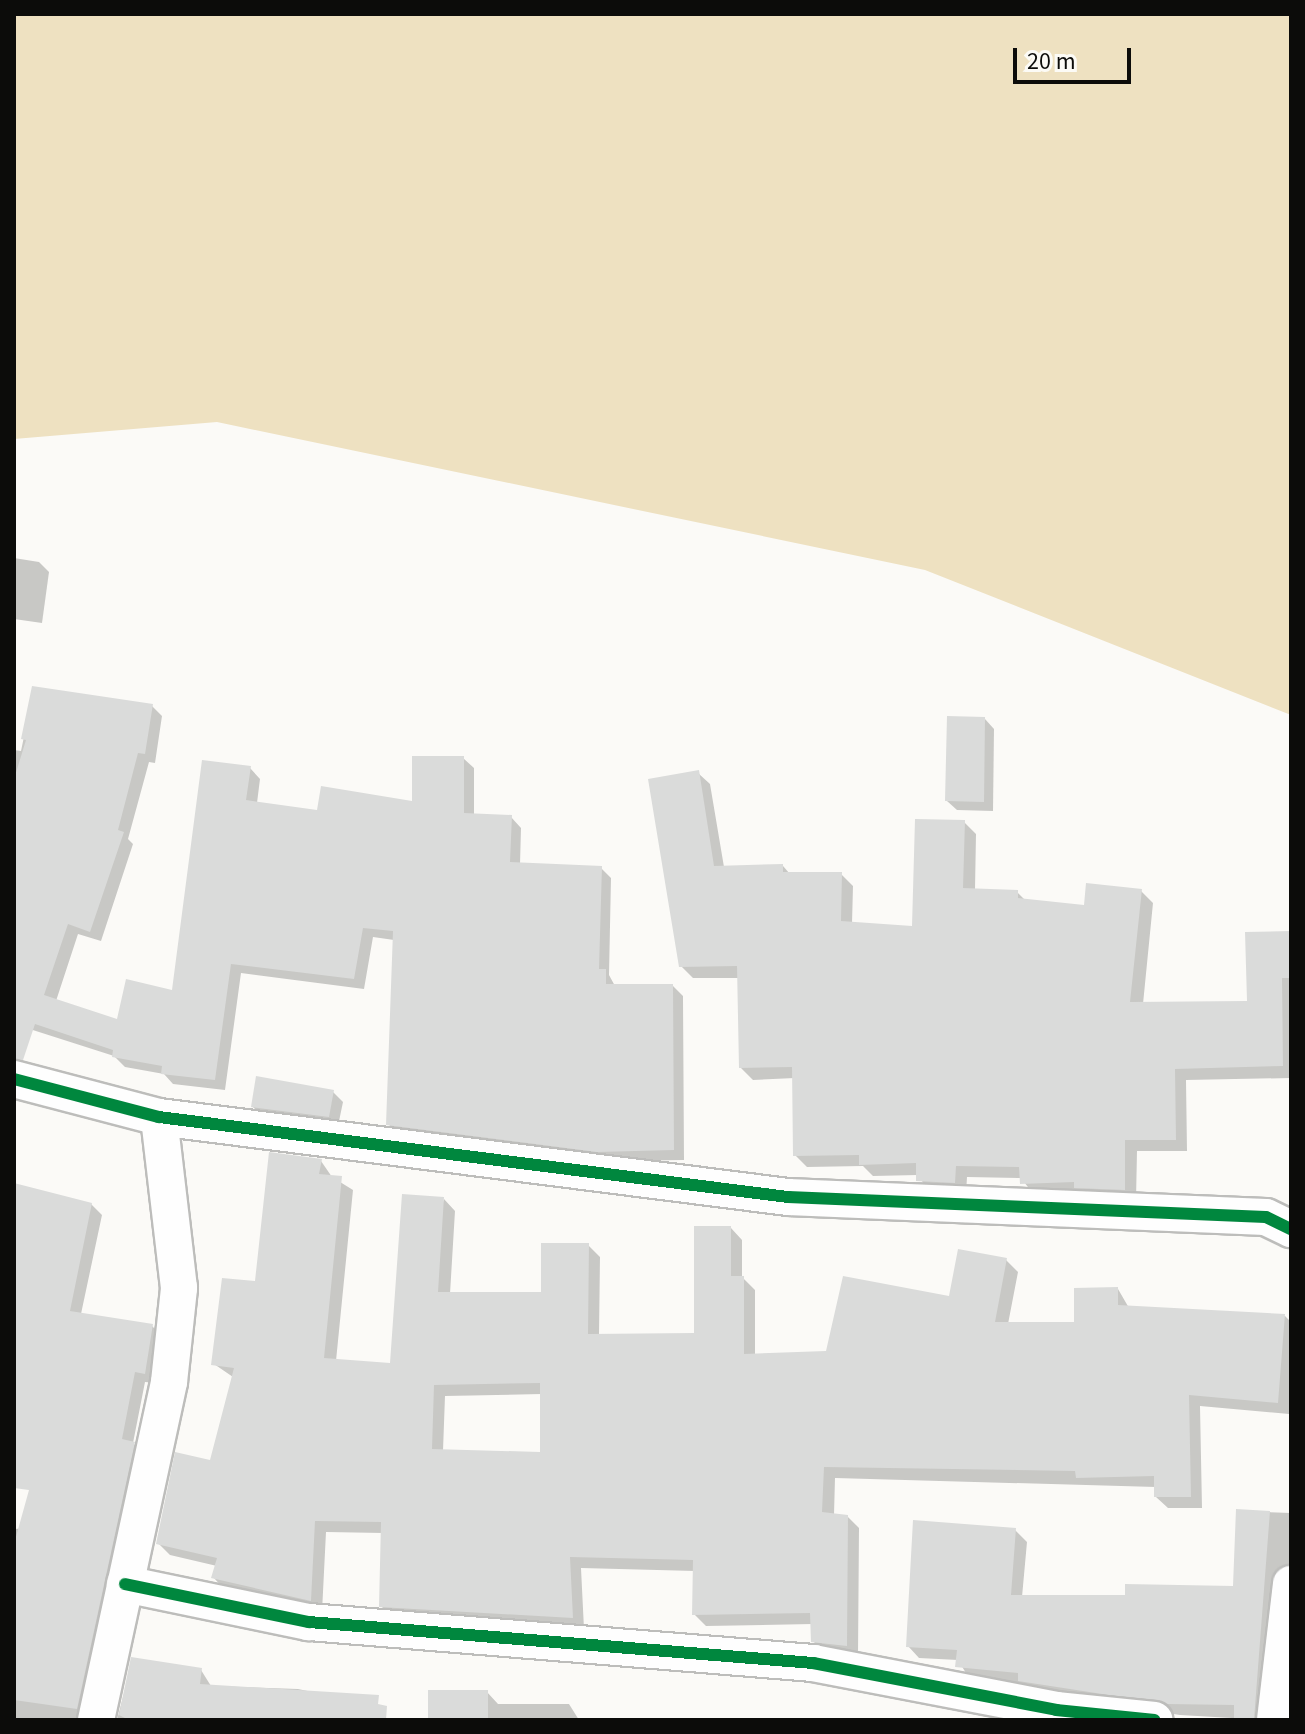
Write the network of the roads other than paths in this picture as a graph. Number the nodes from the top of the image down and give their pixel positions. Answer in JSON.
{"nodes":[{"id":1,"x":14,"y":1079,"type":"edge"},
{"id":2,"x":159,"y":1117,"type":"junction"},
{"id":3,"x":1291,"y":1229,"type":"edge"},
{"id":4,"x":125,"y":1584,"type":"junction"},
{"id":5,"x":1291,"y":1584,"type":"edge"},
{"id":6,"x":1290,"y":1626,"type":"edge"},
{"id":7,"x":96,"y":1720,"type":"edge"},
{"id":8,"x":1154,"y":1720,"type":"edge"},
{"id":9,"x":1275,"y":1720,"type":"edge"}],
"edges":[{"from":1,"to":2,"type":"street"},
{"from":2,"to":3,"type":"street"},
{"from":2,"to":4,"type":"street"},
{"from":4,"to":7,"type":"street"},
{"from":4,"to":8,"type":"street"},
{"from":5,"to":6,"type":"street"},
{"from":6,"to":9,"type":"street"}]}
